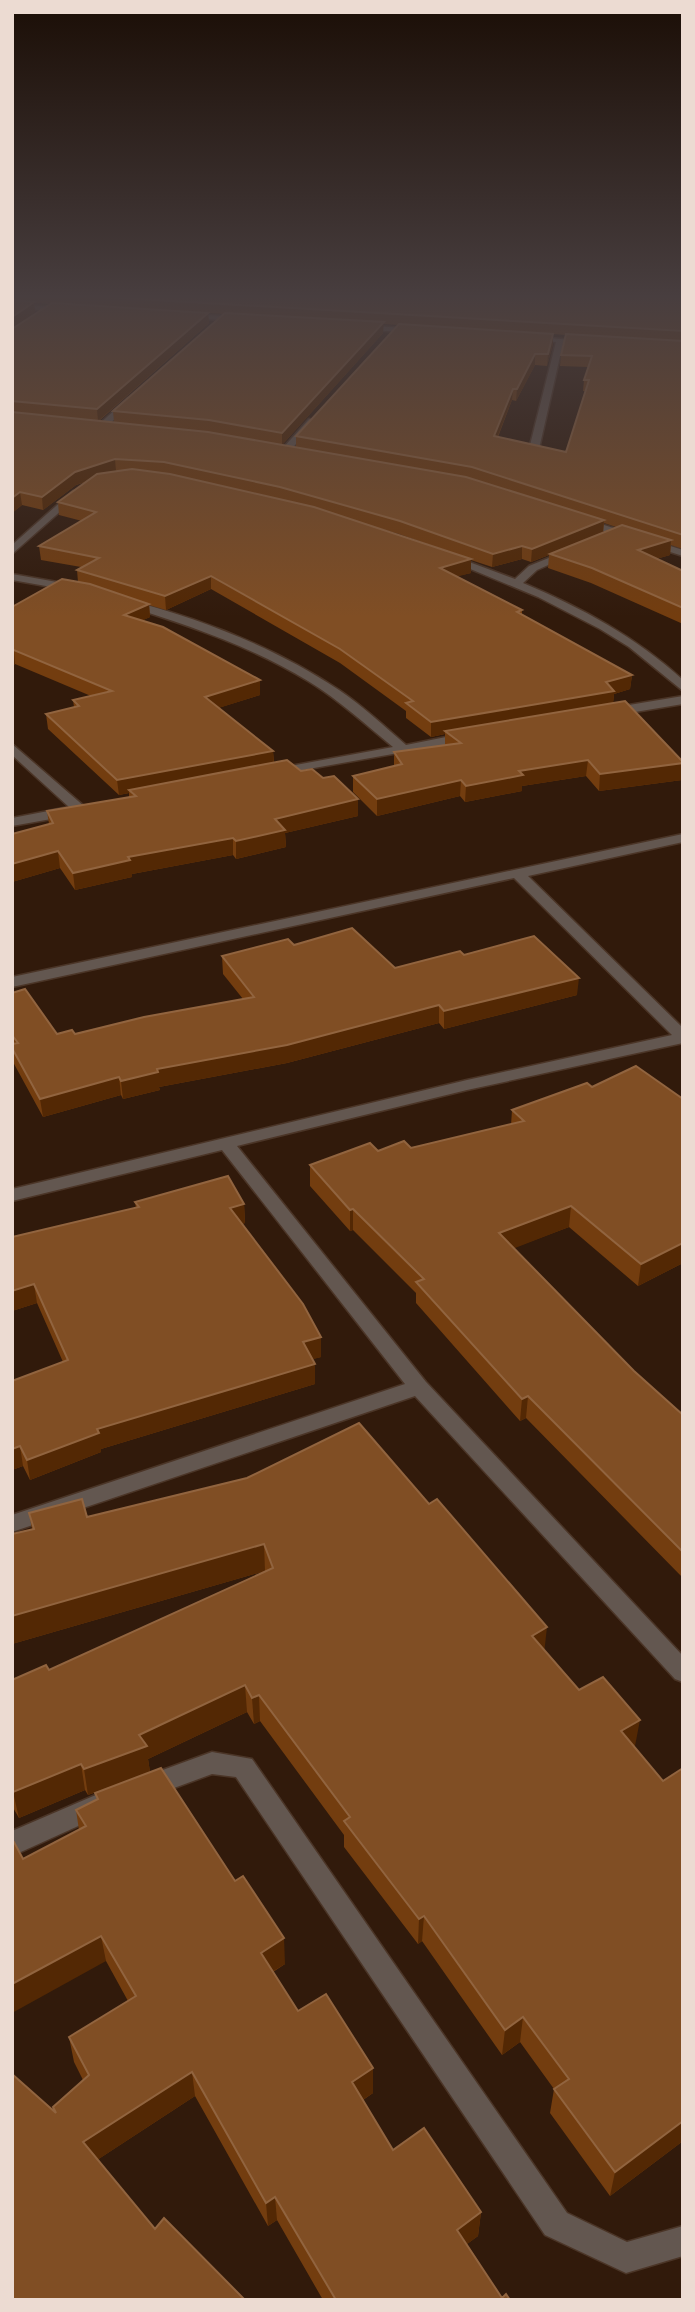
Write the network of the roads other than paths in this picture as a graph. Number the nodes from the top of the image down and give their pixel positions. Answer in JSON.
{"nodes":[{"id":1,"x":129,"y":402,"type":"edge"},
{"id":2,"x":545,"y":402,"type":"edge"},
{"id":3,"x":322,"y":410,"type":"edge"},
{"id":4,"x":87,"y":426,"type":"edge"},
{"id":5,"x":100,"y":428,"type":"junction"},
{"id":6,"x":114,"y":429,"type":"edge"},
{"id":7,"x":273,"y":447,"type":"edge"},
{"id":8,"x":534,"y":449,"type":"edge"},
{"id":9,"x":286,"y":450,"type":"junction"},
{"id":10,"x":299,"y":452,"type":"edge"},
{"id":11,"x":86,"y":485,"type":"edge"},
{"id":12,"x":569,"y":516,"type":"edge"},
{"id":13,"x":620,"y":533,"type":"junction"},
{"id":14,"x":607,"y":538,"type":"edge"},
{"id":15,"x":583,"y":548,"type":"edge"},
{"id":16,"x":12,"y":551,"type":"edge"},
{"id":17,"x":683,"y":553,"type":"edge"},
{"id":18,"x":439,"y":554,"type":"edge"},
{"id":19,"x":12,"y":577,"type":"edge"},
{"id":20,"x":518,"y":582,"type":"junction"},
{"id":21,"x":82,"y":590,"type":"edge"},
{"id":22,"x":118,"y":599,"type":"edge"},
{"id":23,"x":683,"y":687,"type":"edge"},
{"id":24,"x":683,"y":700,"type":"edge"},
{"id":25,"x":603,"y":714,"type":"edge"},
{"id":26,"x":482,"y":734,"type":"edge"},
{"id":27,"x":12,"y":748,"type":"edge"},
{"id":28,"x":402,"y":748,"type":"junction"},
{"id":29,"x":254,"y":776,"type":"edge"},
{"id":30,"x":12,"y":822,"type":"edge"},
{"id":31,"x":683,"y":838,"type":"edge"},
{"id":32,"x":516,"y":872,"type":"junction"},
{"id":33,"x":12,"y":982,"type":"edge"},
{"id":34,"x":683,"y":1037,"type":"edge"},
{"id":35,"x":228,"y":1145,"type":"junction"},
{"id":36,"x":12,"y":1195,"type":"edge"},
{"id":37,"x":419,"y":1387,"type":"junction"},
{"id":38,"x":12,"y":1524,"type":"edge"},
{"id":39,"x":683,"y":1672,"type":"edge"},
{"id":40,"x":12,"y":1844,"type":"edge"},
{"id":41,"x":683,"y":2241,"type":"edge"}],
"edges":[{"from":1,"to":5,"type":"street"},
{"from":2,"to":8,"type":"street"},
{"from":3,"to":9,"type":"street"},
{"from":4,"to":5,"type":"street"},
{"from":5,"to":6,"type":"street"},
{"from":7,"to":9,"type":"street"},
{"from":9,"to":10,"type":"street"},
{"from":11,"to":16,"type":"street"},
{"from":12,"to":13,"type":"street"},
{"from":13,"to":14,"type":"street"},
{"from":13,"to":17,"type":"street"},
{"from":15,"to":20,"type":"street"},
{"from":18,"to":20,"type":"street"},
{"from":19,"to":21,"type":"street"},
{"from":20,"to":23,"type":"street"},
{"from":22,"to":28,"type":"street"},
{"from":24,"to":25,"type":"street"},
{"from":26,"to":28,"type":"street"},
{"from":27,"to":30,"type":"street"},
{"from":28,"to":29,"type":"street"},
{"from":31,"to":32,"type":"street"},
{"from":32,"to":33,"type":"street"},
{"from":32,"to":34,"type":"street"},
{"from":34,"to":35,"type":"street"},
{"from":35,"to":36,"type":"street"},
{"from":35,"to":37,"type":"street"},
{"from":37,"to":38,"type":"street"},
{"from":37,"to":39,"type":"street"},
{"from":40,"to":41,"type":"street"}]}
